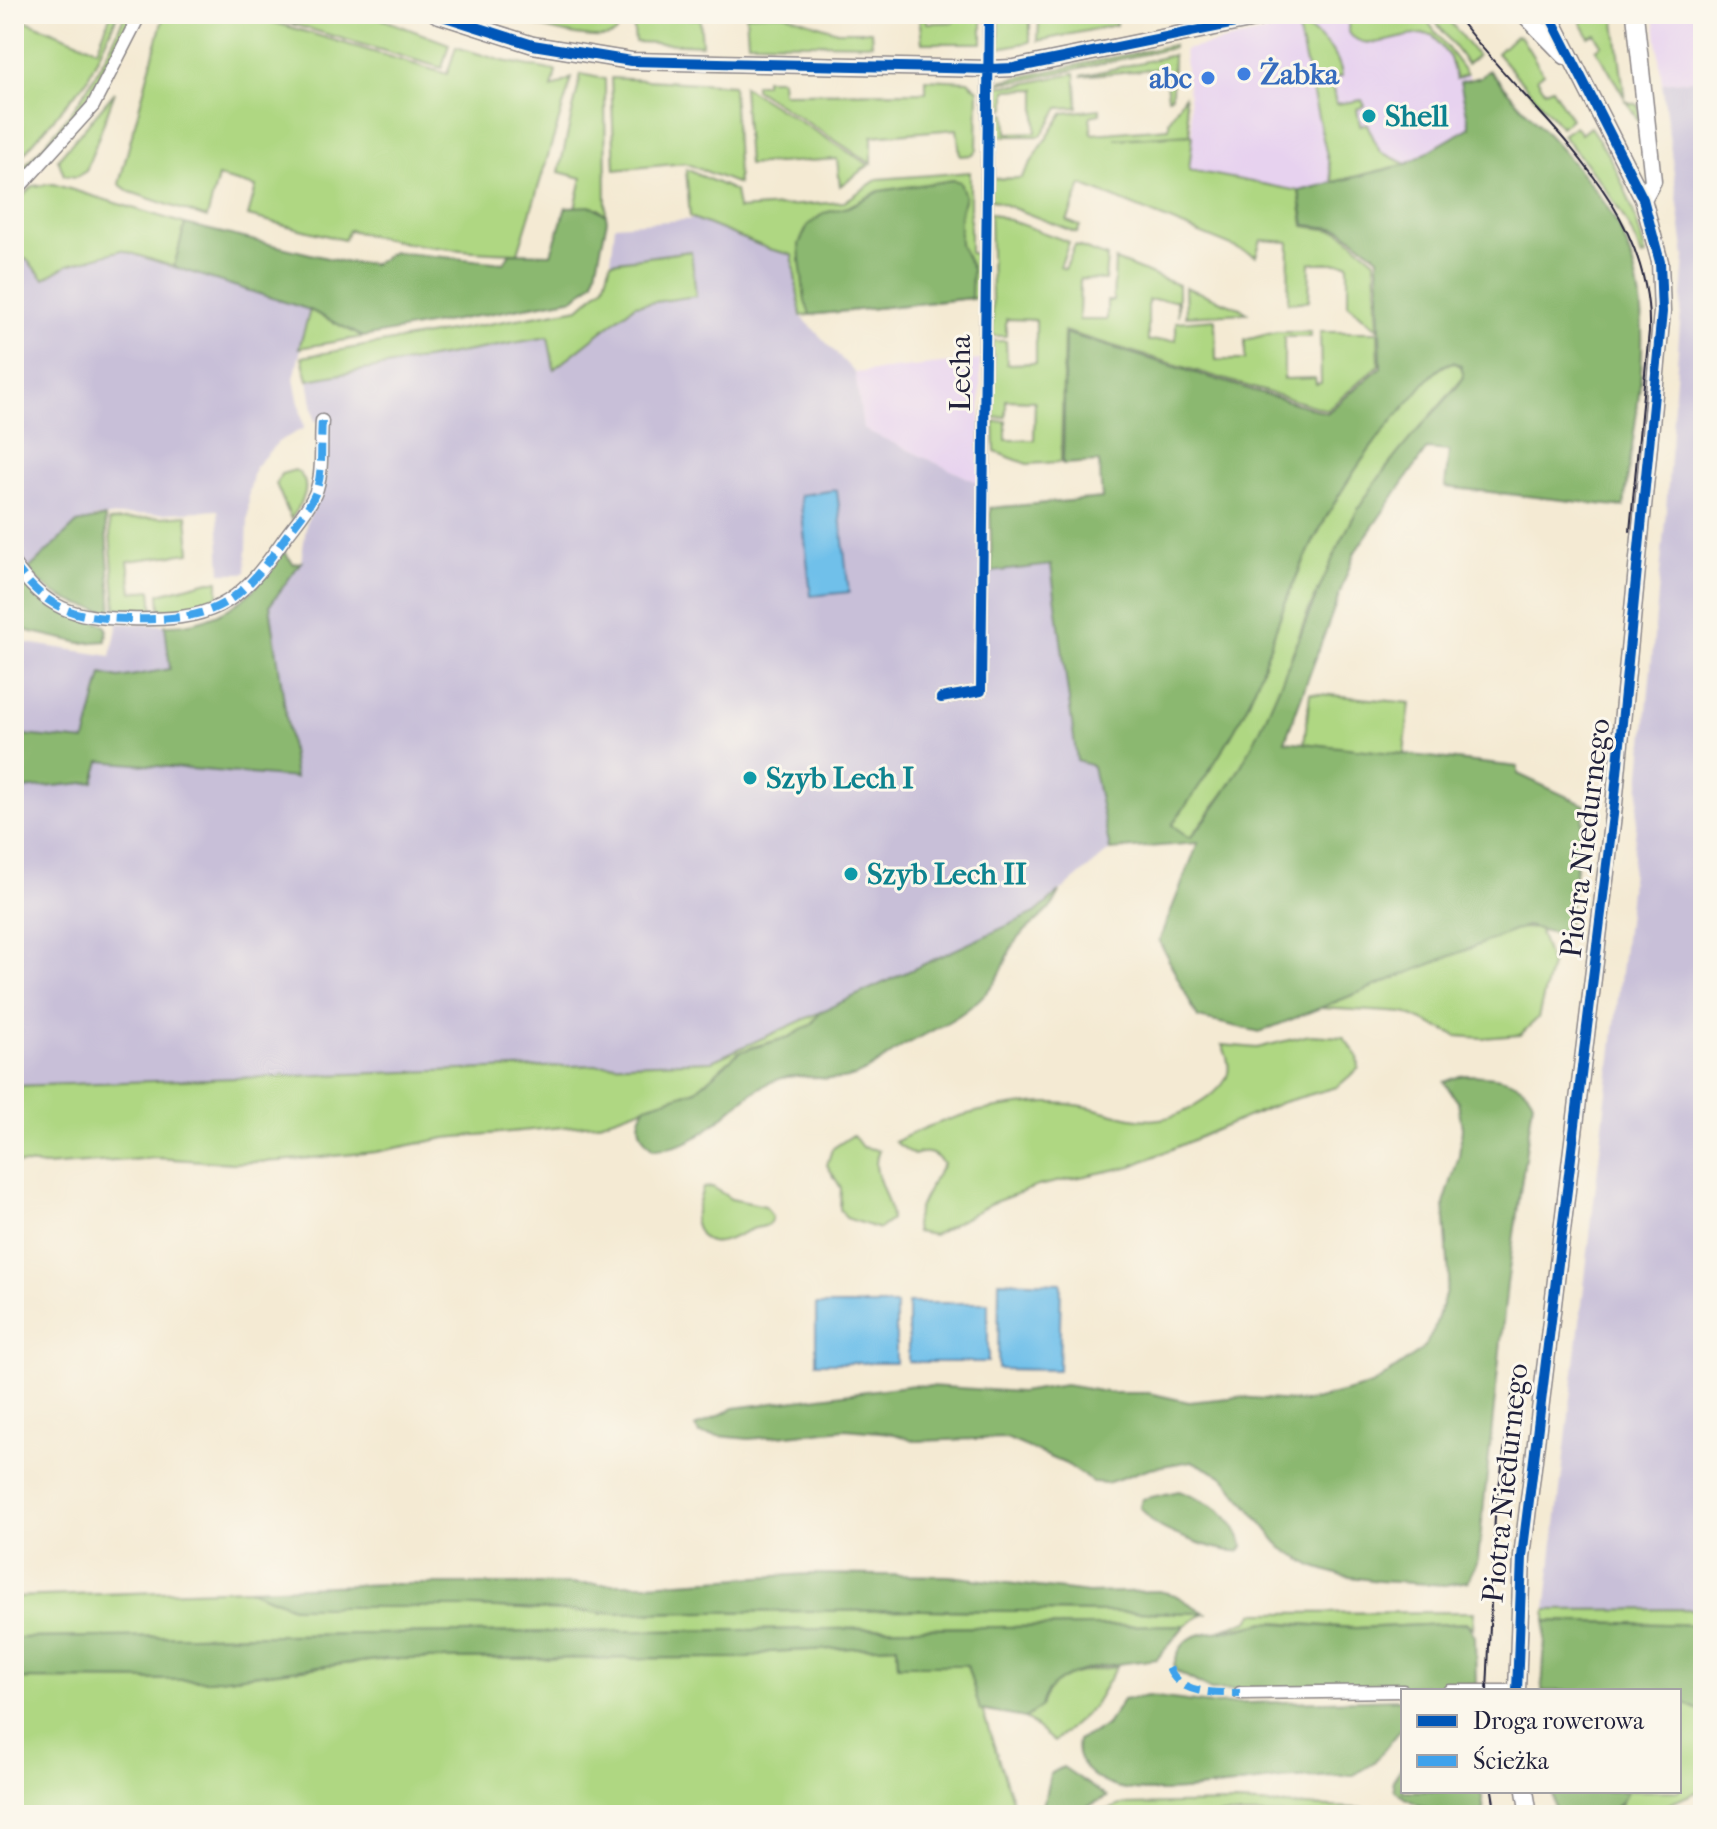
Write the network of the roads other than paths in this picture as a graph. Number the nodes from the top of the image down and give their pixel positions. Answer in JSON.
{"nodes":[{"id":1,"x":140,"y":14,"type":"edge"},
{"id":2,"x":436,"y":14,"type":"edge"},
{"id":3,"x":989,"y":14,"type":"edge"},
{"id":4,"x":1279,"y":14,"type":"edge"},
{"id":5,"x":1524,"y":14,"type":"edge"},
{"id":6,"x":1549,"y":14,"type":"edge"},
{"id":7,"x":1635,"y":14,"type":"edge"},
{"id":8,"x":1211,"y":21,"type":"edge"},
{"id":9,"x":1569,"y":60,"type":"junction"},
{"id":10,"x":989,"y":69,"type":"junction"},
{"id":11,"x":14,"y":193,"type":"edge"},
{"id":12,"x":1643,"y":199,"type":"junction"},
{"id":13,"x":322,"y":421,"type":"dead end"},
{"id":14,"x":14,"y":564,"type":"edge"},
{"id":15,"x":941,"y":698,"type":"dead end"},
{"id":16,"x":1517,"y":1689,"type":"edge"},
{"id":17,"x":1401,"y":1691,"type":"edge"},
{"id":18,"x":1240,"y":1693,"type":"dead end"},
{"id":19,"x":1525,"y":1793,"type":"edge"},
{"id":20,"x":1529,"y":1815,"type":"edge"}],
"edges":[{"from":1,"to":11,"type":"street"},
{"from":2,"to":10,"type":"street"},
{"from":3,"to":10,"type":"street","name":"Lecha"},
{"from":4,"to":8,"type":"street"},
{"from":5,"to":9,"type":"street","name":"Piotra Niedurnego"},
{"from":6,"to":9,"type":"street","name":"Piotra Niedurnego"},
{"from":7,"to":12,"type":"street"},
{"from":8,"to":10,"type":"street"},
{"from":9,"to":12,"type":"street","name":"Piotra Niedurnego"},
{"from":10,"to":15,"type":"street","name":"Lecha"},
{"from":12,"to":16,"type":"street","name":"Piotra Niedurnego"},
{"from":13,"to":14,"type":"street"},
{"from":17,"to":18,"type":"street"},
{"from":19,"to":20,"type":"street"}]}
